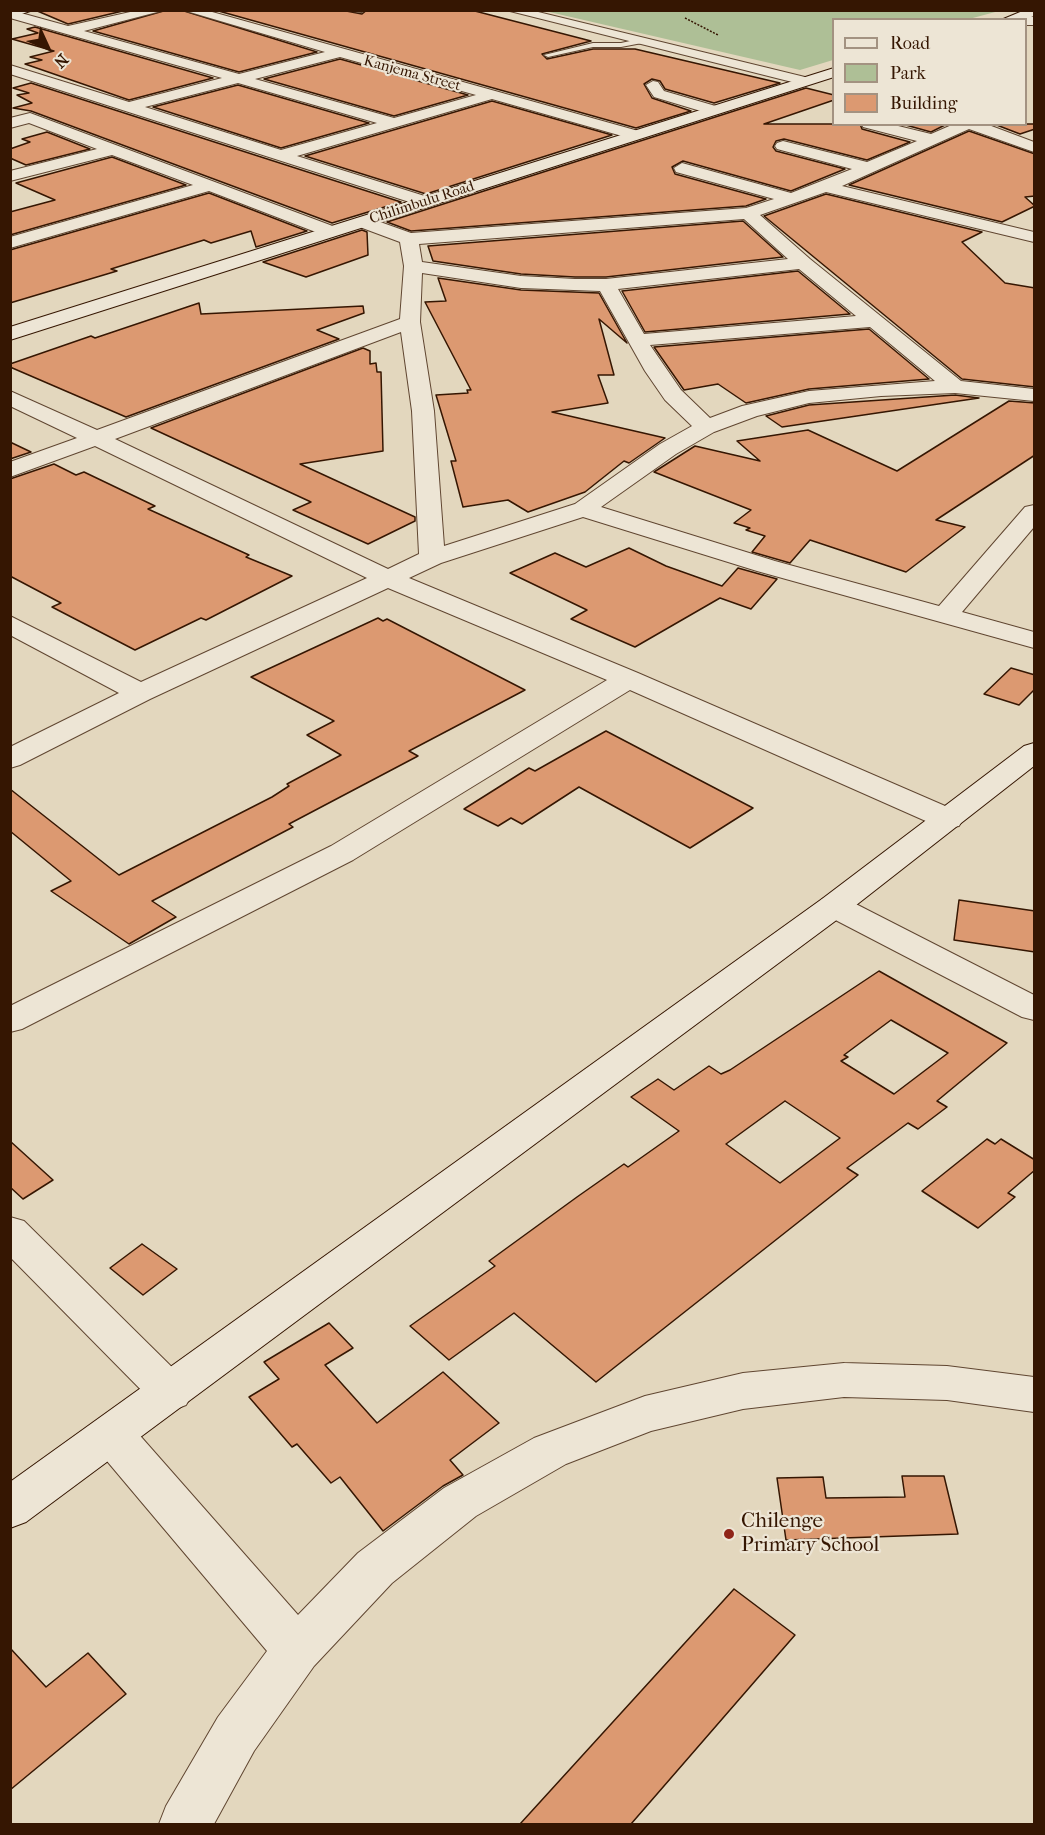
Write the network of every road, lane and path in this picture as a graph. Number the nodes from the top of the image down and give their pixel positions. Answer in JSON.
{"nodes":[{"id":1,"x":27,"y":10,"type":"edge"},
{"id":2,"x":159,"y":10,"type":"edge"},
{"id":3,"x":189,"y":10,"type":"edge"},
{"id":4,"x":346,"y":10,"type":"edge"},
{"id":5,"x":362,"y":10,"type":"edge"},
{"id":6,"x":512,"y":10,"type":"edge"},
{"id":7,"x":11,"y":14,"type":"edge"},
{"id":8,"x":70,"y":30,"type":"junction"},
{"id":9,"x":639,"y":41,"type":"junction"},
{"id":10,"x":337,"y":54,"type":"junction"},
{"id":11,"x":548,"y":55,"type":"dead end"},
{"id":12,"x":10,"y":69,"type":"edge"},
{"id":13,"x":30,"y":76,"type":"junction"},
{"id":14,"x":823,"y":77,"type":"edge"},
{"id":15,"x":239,"y":78,"type":"junction"},
{"id":16,"x":10,"y":80,"type":"edge"},
{"id":17,"x":653,"y":86,"type":"dead end"},
{"id":18,"x":490,"y":95,"type":"junction"},
{"id":19,"x":128,"y":107,"type":"junction"},
{"id":20,"x":714,"y":110,"type":"junction"},
{"id":21,"x":10,"y":111,"type":"edge"},
{"id":22,"x":30,"y":118,"type":"junction"},
{"id":23,"x":10,"y":123,"type":"edge"},
{"id":24,"x":394,"y":123,"type":"junction"},
{"id":25,"x":877,"y":126,"type":"edge"},
{"id":26,"x":965,"y":126,"type":"edge"},
{"id":27,"x":975,"y":126,"type":"edge"},
{"id":28,"x":636,"y":135,"type":"junction"},
{"id":29,"x":934,"y":140,"type":"junction"},
{"id":30,"x":783,"y":146,"type":"dead end"},
{"id":31,"x":1035,"y":147,"type":"edge"},
{"id":32,"x":114,"y":149,"type":"junction"},
{"id":33,"x":279,"y":156,"type":"junction"},
{"id":34,"x":682,"y":168,"type":"dead end"},
{"id":35,"x":869,"y":168,"type":"junction"},
{"id":36,"x":10,"y":176,"type":"edge"},
{"id":37,"x":209,"y":186,"type":"junction"},
{"id":38,"x":825,"y":187,"type":"junction"},
{"id":39,"x":791,"y":198,"type":"junction"},
{"id":40,"x":425,"y":202,"type":"junction"},
{"id":41,"x":748,"y":213,"type":"junction"},
{"id":42,"x":363,"y":222,"type":"junction"},
{"id":43,"x":332,"y":231,"type":"junction"},
{"id":44,"x":1035,"y":237,"type":"edge"},
{"id":45,"x":409,"y":239,"type":"junction"},
{"id":46,"x":10,"y":243,"type":"edge"},
{"id":47,"x":803,"y":263,"type":"junction"},
{"id":48,"x":413,"y":267,"type":"junction"},
{"id":49,"x":606,"y":285,"type":"junction"},
{"id":50,"x":874,"y":321,"type":"junction"},
{"id":51,"x":410,"y":322,"type":"junction"},
{"id":52,"x":10,"y":334,"type":"edge"},
{"id":53,"x":639,"y":340,"type":"junction"},
{"id":54,"x":955,"y":387,"type":"junction"},
{"id":55,"x":1035,"y":396,"type":"edge"},
{"id":56,"x":10,"y":397,"type":"edge"},
{"id":57,"x":706,"y":427,"type":"junction"},
{"id":58,"x":94,"y":439,"type":"junction"},
{"id":59,"x":10,"y":470,"type":"edge"},
{"id":60,"x":583,"y":509,"type":"junction"},
{"id":61,"x":1035,"y":512,"type":"edge"},
{"id":62,"x":432,"y":558,"type":"junction"},
{"id":63,"x":386,"y":578,"type":"junction"},
{"id":64,"x":945,"y":615,"type":"junction"},
{"id":65,"x":10,"y":624,"type":"edge"},
{"id":66,"x":1035,"y":640,"type":"edge"},
{"id":67,"x":628,"y":679,"type":"junction"},
{"id":68,"x":140,"y":693,"type":"junction"},
{"id":69,"x":1035,"y":752,"type":"edge"},
{"id":70,"x":10,"y":759,"type":"edge"},
{"id":71,"x":948,"y":819,"type":"junction"},
{"id":72,"x":834,"y":906,"type":"junction"},
{"id":73,"x":1035,"y":1009,"type":"edge"},
{"id":74,"x":10,"y":1021,"type":"edge"},
{"id":75,"x":10,"y":1232,"type":"edge"},
{"id":76,"x":171,"y":1393,"type":"junction"},
{"id":77,"x":1035,"y":1395,"type":"edge"},
{"id":78,"x":112,"y":1435,"type":"junction"},
{"id":79,"x":10,"y":1508,"type":"edge"},
{"id":80,"x":297,"y":1650,"type":"junction"},
{"id":81,"x":185,"y":1824,"type":"edge"}],
"edges":[{"from":1,"to":7,"type":"street"},
{"from":2,"to":8,"type":"street"},
{"from":3,"to":10,"type":"street","name":"Kanjema Street"},
{"from":4,"to":5,"type":"lane"},
{"from":6,"to":9,"type":"street"},
{"from":7,"to":8,"type":"street"},
{"from":8,"to":15,"type":"street"},
{"from":9,"to":11,"type":"lane"},
{"from":9,"to":14,"type":"street"},
{"from":10,"to":15,"type":"street"},
{"from":10,"to":18,"type":"street","name":"Kanjema Street"},
{"from":12,"to":13,"type":"street"},
{"from":13,"to":16,"type":"street"},
{"from":13,"to":19,"type":"street"},
{"from":14,"to":20,"type":"street","name":"Chilimbulu Road"},
{"from":15,"to":19,"type":"street"},
{"from":15,"to":24,"type":"street"},
{"from":17,"to":20,"type":"street"},
{"from":18,"to":24,"type":"street"},
{"from":18,"to":28,"type":"street","name":"Kanjema Street"},
{"from":19,"to":33,"type":"street"},
{"from":20,"to":28,"type":"street","name":"Chilimbulu Road"},
{"from":21,"to":22,"type":"street"},
{"from":22,"to":23,"type":"street"},
{"from":22,"to":32,"type":"street"},
{"from":24,"to":33,"type":"street"},
{"from":25,"to":29,"type":"street"},
{"from":26,"to":29,"type":"street"},
{"from":27,"to":31,"type":"street"},
{"from":28,"to":40,"type":"street","name":"Chilimbulu Road"},
{"from":29,"to":35,"type":"street"},
{"from":30,"to":35,"type":"street"},
{"from":32,"to":36,"type":"street"},
{"from":32,"to":37,"type":"street"},
{"from":33,"to":40,"type":"street"},
{"from":34,"to":39,"type":"street"},
{"from":35,"to":38,"type":"street"},
{"from":37,"to":43,"type":"street"},
{"from":37,"to":46,"type":"street"},
{"from":38,"to":39,"type":"street"},
{"from":38,"to":44,"type":"street"},
{"from":39,"to":41,"type":"street"},
{"from":40,"to":42,"type":"street","name":"Chilimbulu Road"},
{"from":41,"to":45,"type":"street"},
{"from":41,"to":47,"type":"street"},
{"from":42,"to":43,"type":"street","name":"Chilimbulu Road"},
{"from":42,"to":45,"type":"street"},
{"from":43,"to":52,"type":"street","name":"Chilimbulu Road"},
{"from":45,"to":48,"type":"street"},
{"from":47,"to":49,"type":"street"},
{"from":47,"to":50,"type":"street"},
{"from":48,"to":49,"type":"street"},
{"from":48,"to":51,"type":"street"},
{"from":49,"to":53,"type":"street"},
{"from":50,"to":53,"type":"street"},
{"from":50,"to":54,"type":"street"},
{"from":51,"to":58,"type":"street"},
{"from":51,"to":62,"type":"street"},
{"from":53,"to":57,"type":"street"},
{"from":54,"to":55,"type":"street"},
{"from":54,"to":57,"type":"street"},
{"from":56,"to":58,"type":"street"},
{"from":57,"to":60,"type":"street"},
{"from":58,"to":59,"type":"street"},
{"from":58,"to":63,"type":"street"},
{"from":60,"to":62,"type":"street"},
{"from":60,"to":64,"type":"street"},
{"from":61,"to":64,"type":"street"},
{"from":62,"to":63,"type":"street"},
{"from":63,"to":67,"type":"street"},
{"from":63,"to":68,"type":"street"},
{"from":64,"to":66,"type":"street"},
{"from":65,"to":68,"type":"street"},
{"from":67,"to":71,"type":"street"},
{"from":67,"to":74,"type":"street"},
{"from":68,"to":70,"type":"street"},
{"from":69,"to":71,"type":"street"},
{"from":71,"to":72,"type":"street"},
{"from":72,"to":73,"type":"street"},
{"from":72,"to":76,"type":"street"},
{"from":75,"to":76,"type":"street"},
{"from":76,"to":78,"type":"street"},
{"from":77,"to":80,"type":"street"},
{"from":78,"to":79,"type":"street"},
{"from":78,"to":80,"type":"street"},
{"from":80,"to":81,"type":"street"}]}
